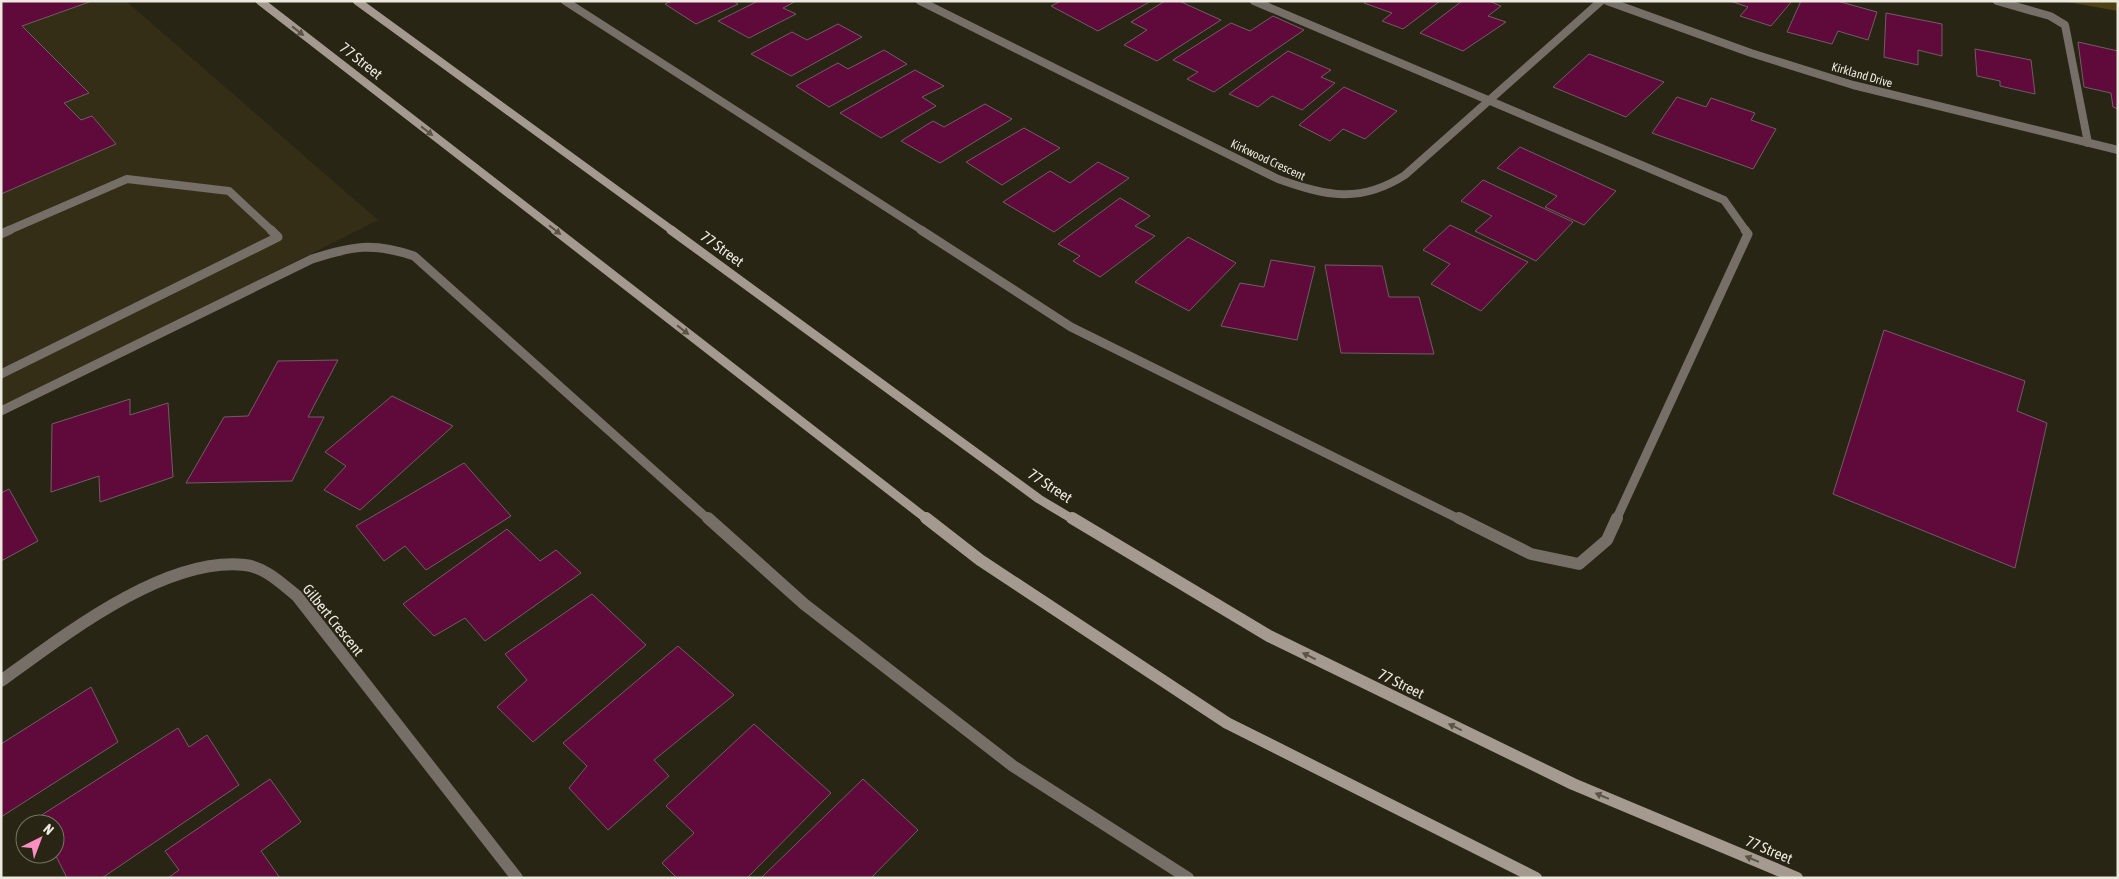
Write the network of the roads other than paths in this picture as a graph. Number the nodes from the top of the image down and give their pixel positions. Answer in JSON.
{"nodes":[{"id":1,"x":260,"y":1,"type":"edge"},
{"id":2,"x":357,"y":1,"type":"edge"},
{"id":3,"x":565,"y":1,"type":"edge"},
{"id":4,"x":920,"y":1,"type":"edge"},
{"id":5,"x":1254,"y":1,"type":"edge"},
{"id":6,"x":1601,"y":1,"type":"edge"},
{"id":7,"x":1607,"y":1,"type":"edge"},
{"id":8,"x":1996,"y":1,"type":"edge"},
{"id":9,"x":1488,"y":100,"type":"junction"},
{"id":10,"x":2088,"y":143,"type":"junction"},
{"id":11,"x":2118,"y":150,"type":"edge"},
{"id":12,"x":1,"y":234,"type":"edge"},
{"id":13,"x":1,"y":374,"type":"edge"},
{"id":14,"x":1,"y":411,"type":"edge"},
{"id":15,"x":1,"y":681,"type":"edge"},
{"id":16,"x":517,"y":878,"type":"edge"},
{"id":17,"x":1188,"y":878,"type":"edge"},
{"id":18,"x":1536,"y":878,"type":"edge"},
{"id":19,"x":1796,"y":878,"type":"edge"}],
"edges":[{"from":1,"to":18,"type":"main road","name":"77 Street","one_way":true},
{"from":19,"to":2,"type":"main road","name":"77 Street","one_way":true},
{"from":3,"to":9,"type":"street"},
{"from":4,"to":9,"type":"street","name":"Kirkwood Crescent"},
{"from":5,"to":9,"type":"street"},
{"from":6,"to":9,"type":"street","name":"Kirkwood Crescent"},
{"from":7,"to":10,"type":"street","name":"Kirkland Drive"},
{"from":8,"to":10,"type":"street"},
{"from":10,"to":11,"type":"street","name":"Kirkland Drive"},
{"from":12,"to":13,"type":"street"},
{"from":14,"to":17,"type":"street"},
{"from":15,"to":16,"type":"street","name":"Gilbert Crescent"}]}
